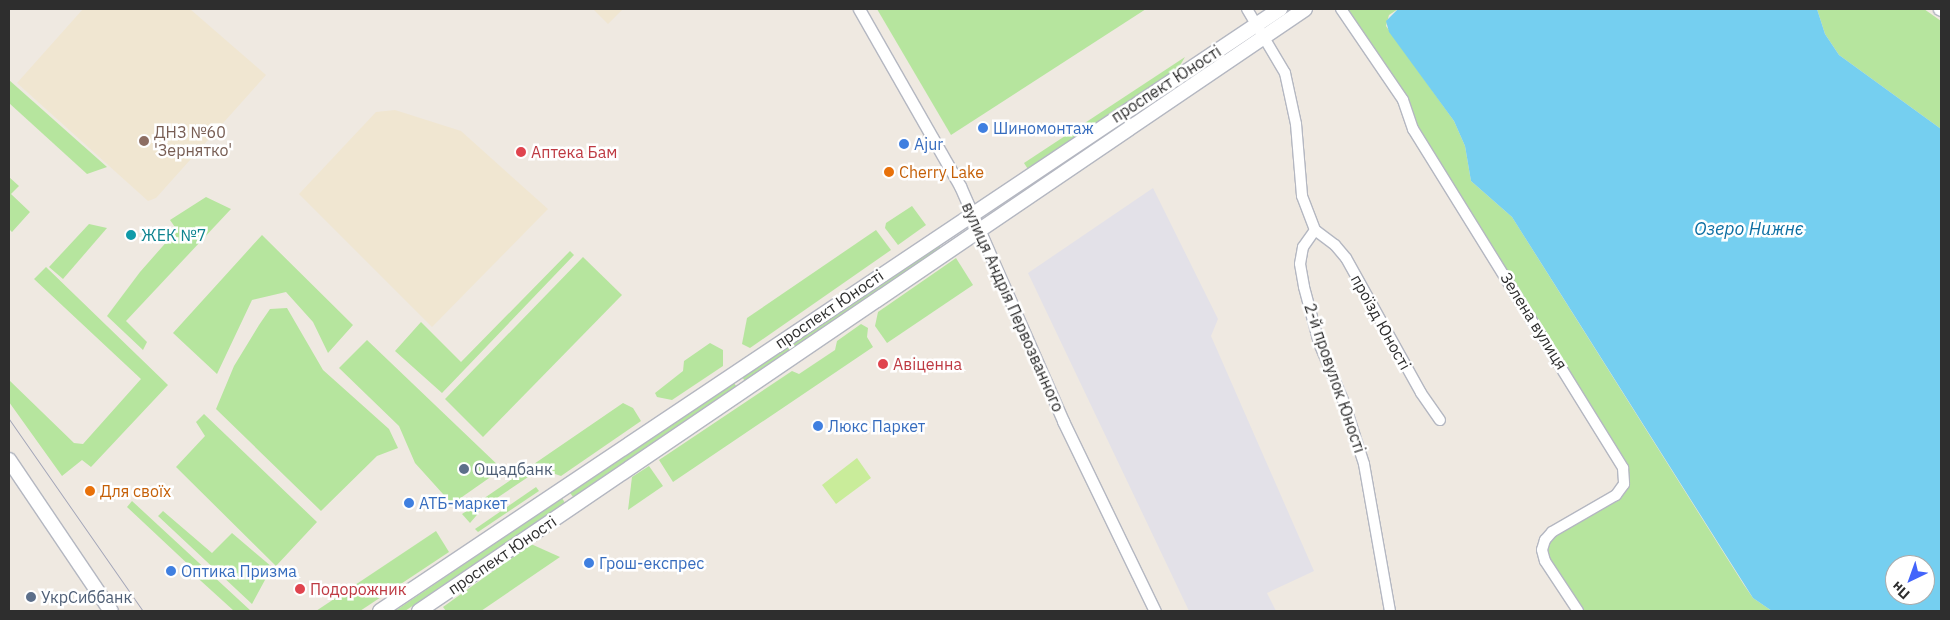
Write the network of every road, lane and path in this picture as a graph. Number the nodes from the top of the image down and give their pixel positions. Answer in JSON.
{"nodes":[{"id":1,"x":859,"y":9,"type":"edge"},
{"id":2,"x":1247,"y":9,"type":"edge"},
{"id":3,"x":1280,"y":9,"type":"edge"},
{"id":4,"x":1305,"y":9,"type":"edge"},
{"id":5,"x":1341,"y":9,"type":"edge"},
{"id":6,"x":1262,"y":29,"type":"junction"},
{"id":7,"x":972,"y":213,"type":"junction"},
{"id":8,"x":979,"y":230,"type":"junction"},
{"id":9,"x":1315,"y":230,"type":"junction"},
{"id":10,"x":734,"y":373,"type":"junction"},
{"id":11,"x":745,"y":390,"type":"junction"},
{"id":12,"x":1440,"y":420,"type":"dead end"},
{"id":13,"x":9,"y":460,"type":"edge"},
{"id":14,"x":561,"y":490,"type":"junction"},
{"id":15,"x":573,"y":507,"type":"junction"},
{"id":16,"x":111,"y":611,"type":"edge"},
{"id":17,"x":380,"y":611,"type":"edge"},
{"id":18,"x":419,"y":611,"type":"edge"},
{"id":19,"x":1155,"y":611,"type":"edge"},
{"id":20,"x":1390,"y":611,"type":"edge"},
{"id":21,"x":1578,"y":611,"type":"edge"}],
"edges":[{"from":1,"to":7,"type":"street","name":"вулиця Андрія Первозванного"},
{"from":2,"to":6,"type":"street"},
{"from":3,"to":6,"type":"main road","name":"проспект Юності"},
{"from":4,"to":6,"type":"main road","name":"проспект Юності"},
{"from":5,"to":21,"type":"street","name":"Зелена вулиця"},
{"from":6,"to":7,"type":"main road","name":"проспект Юності"},
{"from":6,"to":8,"type":"main road","name":"проспект Юності"},
{"from":6,"to":9,"type":"street"},
{"from":7,"to":8,"type":"street","name":"вулиця Андрія Первозванного"},
{"from":7,"to":10,"type":"main road","name":"проспект Юності"},
{"from":8,"to":11,"type":"main road","name":"проспект Юності"},
{"from":8,"to":19,"type":"street","name":"вулиця Андрія Первозванного"},
{"from":9,"to":12,"type":"street","name":"проїзд Юності"},
{"from":9,"to":20,"type":"street","name":"2-й провулок Юності"},
{"from":10,"to":11,"type":"main road"},
{"from":10,"to":14,"type":"main road","name":"проспект Юності"},
{"from":11,"to":15,"type":"main road","name":"проспект Юності"},
{"from":13,"to":16,"type":"main road"},
{"from":14,"to":15,"type":"main road"},
{"from":14,"to":17,"type":"main road","name":"проспект Юності"},
{"from":15,"to":18,"type":"main road","name":"проспект Юності"}]}
